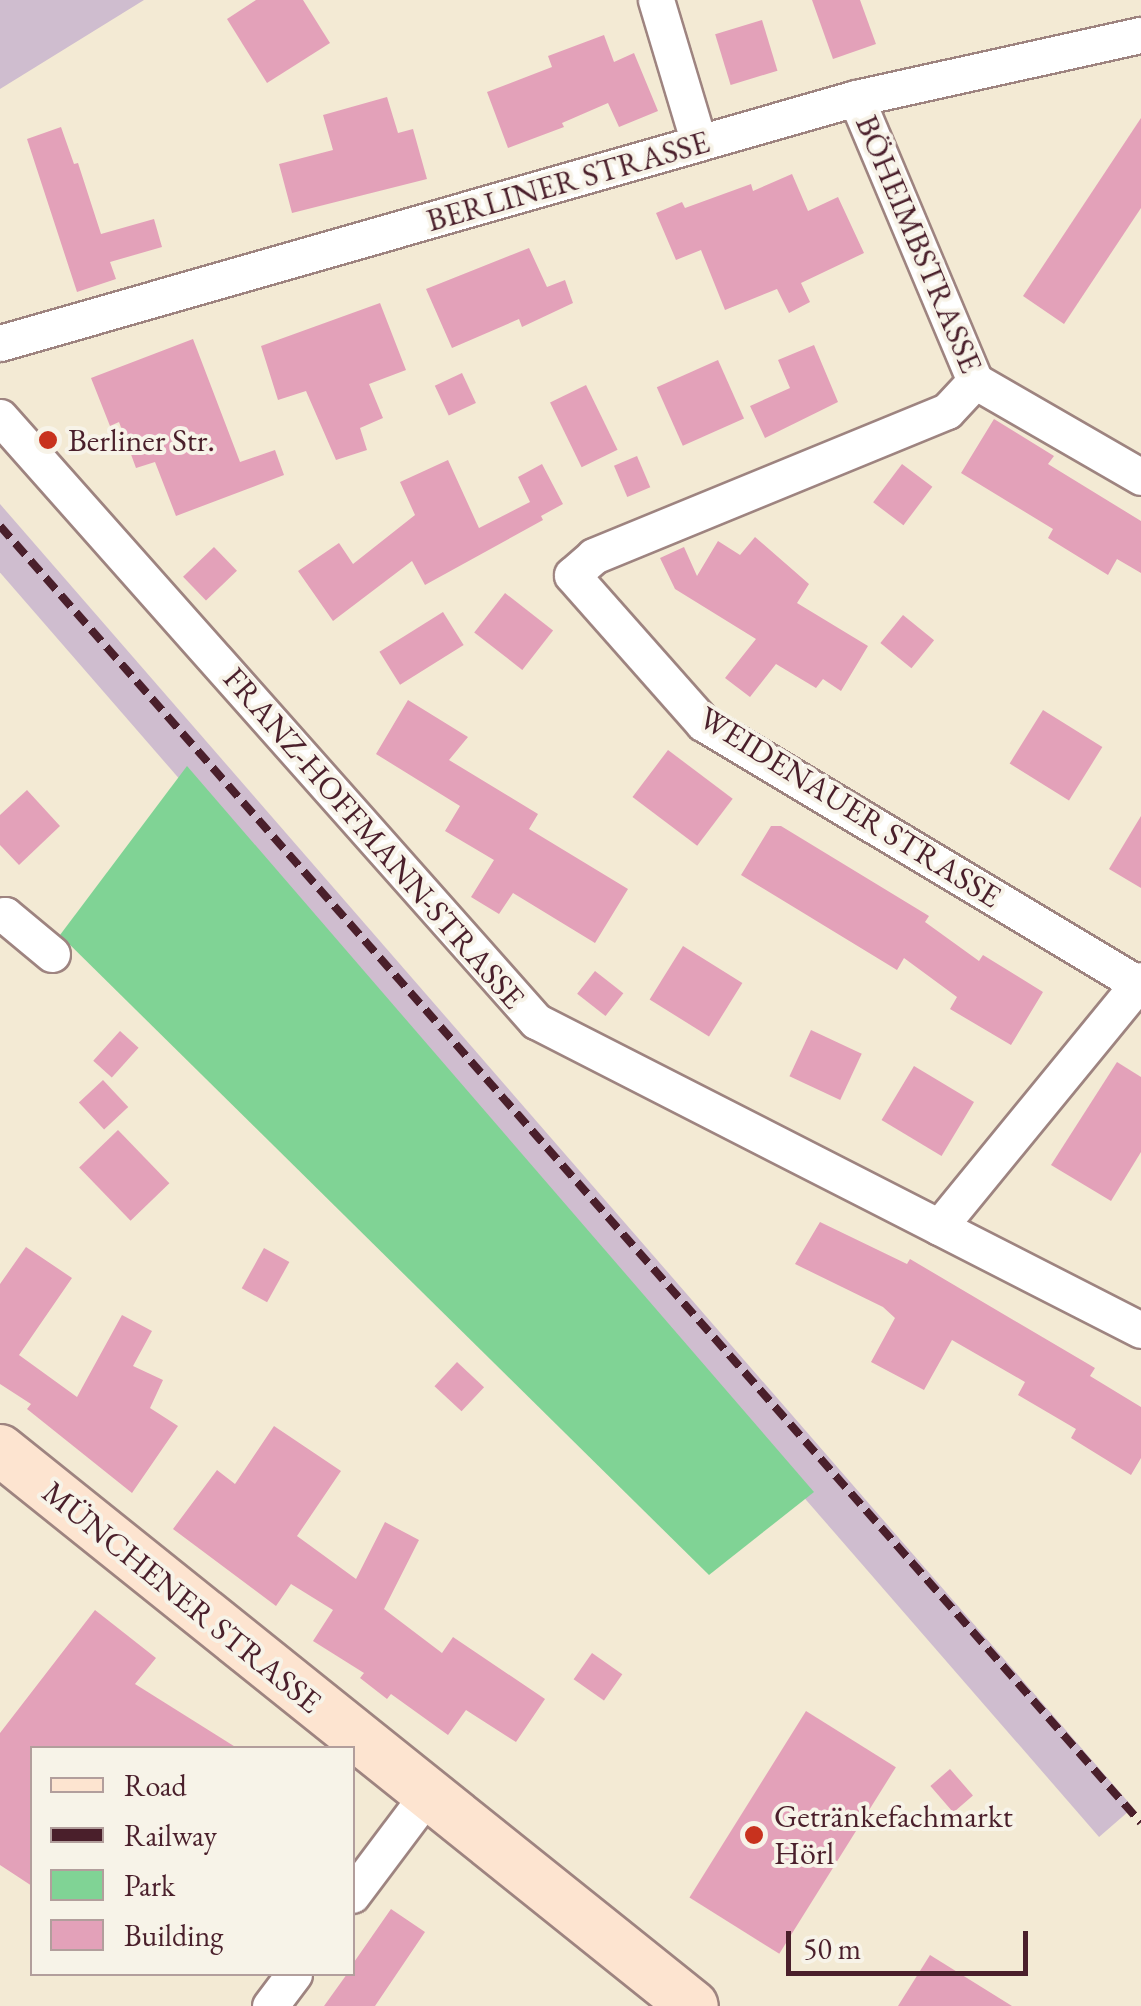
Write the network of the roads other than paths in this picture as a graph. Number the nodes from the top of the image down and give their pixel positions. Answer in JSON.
{"nodes":[{"id":1,"x":656,"y":0,"type":"edge"},
{"id":2,"x":1141,"y":35,"type":"edge"},
{"id":3,"x":856,"y":98,"type":"junction"},
{"id":4,"x":699,"y":143,"type":"junction"},
{"id":5,"x":0,"y":343,"type":"edge"},
{"id":6,"x":974,"y":381,"type":"junction"},
{"id":7,"x":0,"y":417,"type":"edge"},
{"id":8,"x":1141,"y":477,"type":"edge"},
{"id":9,"x":0,"y":916,"type":"edge"},
{"id":10,"x":52,"y":954,"type":"dead end"},
{"id":11,"x":1140,"y":982,"type":"edge"},
{"id":12,"x":938,"y":1228,"type":"junction"},
{"id":13,"x":1141,"y":1330,"type":"edge"},
{"id":14,"x":0,"y":1450,"type":"edge"},
{"id":15,"x":427,"y":1795,"type":"junction"},
{"id":16,"x":355,"y":1891,"type":"edge"},
{"id":17,"x":292,"y":1976,"type":"edge"},
{"id":18,"x":270,"y":2006,"type":"edge"},
{"id":19,"x":693,"y":2006,"type":"edge"}],
"edges":[{"from":1,"to":4,"type":"street"},
{"from":2,"to":3,"type":"street","name":"BERLINER STRASSE"},
{"from":3,"to":4,"type":"street","name":"BERLINER STRASSE"},
{"from":3,"to":6,"type":"street","name":"BÖHEIMBSTRASSE"},
{"from":4,"to":5,"type":"street","name":"BERLINER STRASSE"},
{"from":6,"to":8,"type":"street","name":"BÖHEIMBSTRASSE"},
{"from":6,"to":11,"type":"street","name":"WEIDENAUER STRASSE"},
{"from":7,"to":12,"type":"street","name":"FRANZ-HOFFMANN-STRASSE"},
{"from":9,"to":10,"type":"street"},
{"from":11,"to":12,"type":"street","name":"WEIDENAUER STRASSE"},
{"from":12,"to":13,"type":"street","name":"FRANZ-HOFFMANN-STRASSE"},
{"from":14,"to":15,"type":"main road","name":"MÜNCHENER STRASSE"},
{"from":15,"to":16,"type":"street"},
{"from":15,"to":19,"type":"main road","name":"MÜNCHENER STRASSE"},
{"from":17,"to":18,"type":"street"}]}
